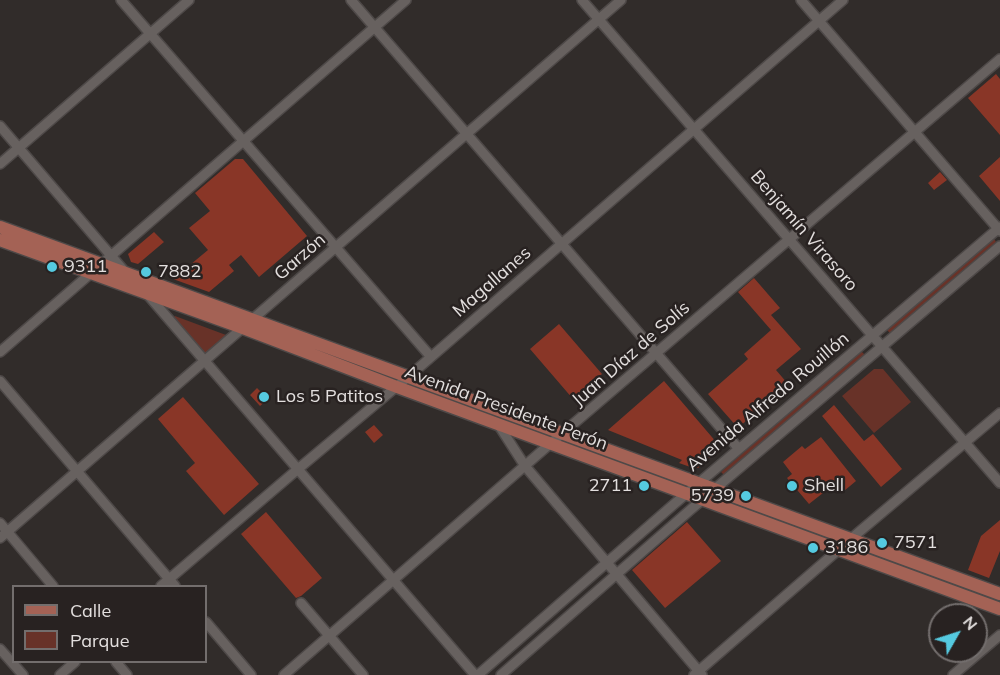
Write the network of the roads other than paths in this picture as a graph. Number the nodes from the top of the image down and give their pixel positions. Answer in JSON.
{"nodes":[{"id":1,"x":121,"y":0,"type":"edge"},
{"id":2,"x":189,"y":0,"type":"edge"},
{"id":3,"x":351,"y":0,"type":"edge"},
{"id":4,"x":406,"y":0,"type":"edge"},
{"id":5,"x":582,"y":0,"type":"edge"},
{"id":6,"x":621,"y":0,"type":"edge"},
{"id":7,"x":801,"y":0,"type":"edge"},
{"id":8,"x":843,"y":0,"type":"edge"},
{"id":9,"x":599,"y":19,"type":"junction"},
{"id":10,"x":819,"y":21,"type":"junction"},
{"id":11,"x":374,"y":28,"type":"junction"},
{"id":12,"x":150,"y":34,"type":"junction"},
{"id":13,"x":1000,"y":59,"type":"edge"},
{"id":14,"x":0,"y":126,"type":"edge"},
{"id":15,"x":694,"y":129,"type":"junction"},
{"id":16,"x":914,"y":132,"type":"junction"},
{"id":17,"x":467,"y":134,"type":"junction"},
{"id":18,"x":243,"y":141,"type":"junction"},
{"id":19,"x":19,"y":148,"type":"junction"},
{"id":20,"x":0,"y":164,"type":"edge"},
{"id":21,"x":0,"y":227,"type":"edge"},
{"id":22,"x":999,"y":229,"type":"edge"},
{"id":23,"x":789,"y":239,"type":"junction"},
{"id":24,"x":0,"y":240,"type":"edge"},
{"id":25,"x":561,"y":244,"type":"junction"},
{"id":26,"x":1000,"y":246,"type":"edge"},
{"id":27,"x":336,"y":248,"type":"junction"},
{"id":28,"x":112,"y":256,"type":"junction"},
{"id":29,"x":102,"y":265,"type":"junction"},
{"id":30,"x":91,"y":274,"type":"junction"},
{"id":31,"x":127,"y":274,"type":"junction"},
{"id":32,"x":148,"y":295,"type":"junction"},
{"id":33,"x":248,"y":324,"type":"junction"},
{"id":34,"x":873,"y":335,"type":"junction"},
{"id":35,"x":882,"y":346,"type":"junction"},
{"id":36,"x":0,"y":352,"type":"edge"},
{"id":37,"x":656,"y":353,"type":"junction"},
{"id":38,"x":431,"y":357,"type":"junction"},
{"id":39,"x":205,"y":361,"type":"junction"},
{"id":40,"x":408,"y":377,"type":"junction"},
{"id":41,"x":0,"y":381,"type":"edge"},
{"id":42,"x":397,"y":387,"type":"junction"},
{"id":43,"x":1000,"y":413,"type":"edge"},
{"id":44,"x":498,"y":424,"type":"junction"},
{"id":45,"x":562,"y":434,"type":"junction"},
{"id":46,"x":551,"y":443,"type":"junction"},
{"id":47,"x":965,"y":443,"type":"junction"},
{"id":48,"x":739,"y":449,"type":"junction"},
{"id":49,"x":525,"y":466,"type":"junction"},
{"id":50,"x":298,"y":469,"type":"junction"},
{"id":51,"x":77,"y":471,"type":"junction"},
{"id":52,"x":1000,"y":483,"type":"edge"},
{"id":53,"x":698,"y":484,"type":"junction"},
{"id":54,"x":715,"y":490,"type":"junction"},
{"id":55,"x":686,"y":494,"type":"junction"},
{"id":56,"x":704,"y":500,"type":"junction"},
{"id":57,"x":0,"y":523,"type":"edge"},
{"id":58,"x":4,"y":535,"type":"edge"},
{"id":59,"x":850,"y":540,"type":"junction"},
{"id":60,"x":838,"y":550,"type":"junction"},
{"id":61,"x":607,"y":563,"type":"junction"},
{"id":62,"x":617,"y":574,"type":"junction"},
{"id":63,"x":393,"y":580,"type":"junction"},
{"id":64,"x":172,"y":583,"type":"edge"},
{"id":65,"x":52,"y":585,"type":"edge"},
{"id":66,"x":1000,"y":594,"type":"edge"},
{"id":67,"x":302,"y":603,"type":"dead end"},
{"id":68,"x":1000,"y":609,"type":"edge"},
{"id":69,"x":207,"y":623,"type":"edge"},
{"id":70,"x":1000,"y":635,"type":"edge"},
{"id":71,"x":330,"y":636,"type":"junction"},
{"id":72,"x":0,"y":649,"type":"edge"},
{"id":73,"x":12,"y":663,"type":"edge"},
{"id":74,"x":12,"y":663,"type":"edge"},
{"id":75,"x":74,"y":663,"type":"edge"},
{"id":76,"x":117,"y":663,"type":"edge"},
{"id":77,"x":698,"y":674,"type":"edge"},
{"id":78,"x":23,"y":675,"type":"edge"},
{"id":79,"x":60,"y":675,"type":"edge"},
{"id":80,"x":127,"y":675,"type":"edge"},
{"id":81,"x":251,"y":675,"type":"edge"},
{"id":82,"x":284,"y":675,"type":"edge"},
{"id":83,"x":363,"y":675,"type":"edge"},
{"id":84,"x":476,"y":675,"type":"edge"},
{"id":85,"x":501,"y":675,"type":"edge"},
{"id":86,"x":953,"y":675,"type":"edge"}],
"edges":[{"from":1,"to":12,"type":"street"},
{"from":2,"to":12,"type":"street"},
{"from":3,"to":11,"type":"street"},
{"from":4,"to":11,"type":"street"},
{"from":5,"to":9,"type":"street","name":"Benjamín Virasoro"},
{"from":6,"to":9,"type":"street","name":"Garzón"},
{"from":7,"to":10,"type":"street"},
{"from":8,"to":10,"type":"street","name":"Magallanes"},
{"from":9,"to":15,"type":"street","name":"Benjamín Virasoro"},
{"from":9,"to":17,"type":"street","name":"Garzón"},
{"from":10,"to":15,"type":"street","name":"Magallanes"},
{"from":10,"to":16,"type":"street"},
{"from":11,"to":17,"type":"street"},
{"from":11,"to":18,"type":"street"},
{"from":12,"to":18,"type":"street"},
{"from":12,"to":19,"type":"street"},
{"from":13,"to":16,"type":"street","name":"Juan Díaz de Solís"},
{"from":14,"to":19,"type":"street"},
{"from":15,"to":23,"type":"street","name":"Benjamín Virasoro"},
{"from":15,"to":25,"type":"street","name":"Magallanes"},
{"from":16,"to":22,"type":"street"},
{"from":16,"to":23,"type":"street","name":"Juan Díaz de Solís"},
{"from":17,"to":25,"type":"street"},
{"from":17,"to":27,"type":"street","name":"Garzón"},
{"from":18,"to":27,"type":"street"},
{"from":18,"to":28,"type":"street"},
{"from":19,"to":20,"type":"street"},
{"from":19,"to":28,"type":"street"},
{"from":21,"to":29,"type":"main road","name":"Avenida Presidente Perón"},
{"from":22,"to":34,"type":"street","name":"Avenida Alfredo Rouillón"},
{"from":23,"to":34,"type":"street","name":"Benjamín Virasoro"},
{"from":23,"to":37,"type":"street","name":"Juan Díaz de Solís"},
{"from":24,"to":30,"type":"main road","name":"Avenida Presidente Perón"},
{"from":25,"to":37,"type":"street"},
{"from":25,"to":38,"type":"street","name":"Magallanes"},
{"from":26,"to":35,"type":"street","name":"Avenida Alfredo Rouillón"},
{"from":27,"to":33,"type":"street","name":"Garzón"},
{"from":27,"to":38,"type":"street"},
{"from":28,"to":29,"type":"street"},
{"from":28,"to":31,"type":"street"},
{"from":29,"to":30,"type":"street"},
{"from":29,"to":31,"type":"main road","name":"Avenida Presidente Perón"},
{"from":30,"to":32,"type":"main road","name":"Avenida Presidente Perón"},
{"from":30,"to":36,"type":"street"},
{"from":31,"to":33,"type":"main road","name":"Avenida Presidente Perón"},
{"from":32,"to":33,"type":"main road","name":"Avenida Presidente Perón"},
{"from":32,"to":39,"type":"street"},
{"from":33,"to":39,"type":"street","name":"Garzón"},
{"from":33,"to":40,"type":"main road","name":"Avenida Presidente Perón"},
{"from":33,"to":42,"type":"main road","name":"Avenida Presidente Perón"},
{"from":34,"to":35,"type":"street","name":"Benjamín Virasoro"},
{"from":34,"to":48,"type":"street","name":"Avenida Alfredo Rouillón"},
{"from":35,"to":47,"type":"street","name":"Benjamín Virasoro"},
{"from":35,"to":54,"type":"street","name":"Avenida Alfredo Rouillón"},
{"from":37,"to":45,"type":"street","name":"Juan Díaz de Solís"},
{"from":37,"to":48,"type":"street"},
{"from":38,"to":40,"type":"street","name":"Magallanes"},
{"from":39,"to":50,"type":"street"},
{"from":39,"to":51,"type":"street","name":"Garzón"},
{"from":40,"to":42,"type":"street","name":"Magallanes"},
{"from":40,"to":45,"type":"main road","name":"Avenida Presidente Perón"},
{"from":41,"to":51,"type":"street"},
{"from":42,"to":44,"type":"main road","name":"Avenida Presidente Perón"},
{"from":42,"to":50,"type":"street","name":"Magallanes"},
{"from":43,"to":47,"type":"street"},
{"from":44,"to":46,"type":"main road","name":"Avenida Presidente Perón"},
{"from":44,"to":49,"type":"street"},
{"from":45,"to":46,"type":"street","name":"Juan Díaz de Solís"},
{"from":45,"to":53,"type":"main road","name":"Avenida Presidente Perón"},
{"from":46,"to":49,"type":"street","name":"Juan Díaz de Solís"},
{"from":46,"to":55,"type":"main road","name":"Avenida Presidente Perón"},
{"from":47,"to":52,"type":"street","name":"Benjamín Virasoro"},
{"from":47,"to":59,"type":"street"},
{"from":48,"to":53,"type":"street","name":"Avenida Alfredo Rouillón"},
{"from":49,"to":61,"type":"street"},
{"from":49,"to":63,"type":"street","name":"Juan Díaz de Solís"},
{"from":50,"to":63,"type":"street"},
{"from":50,"to":64,"type":"street","name":"Magallanes"},
{"from":51,"to":58,"type":"street","name":"Garzón"},
{"from":51,"to":64,"type":"street"},
{"from":53,"to":54,"type":"main road","name":"Avenida Presidente Perón"},
{"from":53,"to":55,"type":"street","name":"Avenida Alfredo Rouillón"},
{"from":54,"to":56,"type":"street","name":"Avenida Alfredo Rouillón"},
{"from":54,"to":59,"type":"main road","name":"Avenida Presidente Perón"},
{"from":55,"to":56,"type":"main road","name":"Avenida Presidente Perón"},
{"from":55,"to":61,"type":"street","name":"Avenida Alfredo Rouillón"},
{"from":56,"to":60,"type":"main road","name":"Avenida Presidente Perón"},
{"from":56,"to":62,"type":"street","name":"Avenida Alfredo Rouillón"},
{"from":57,"to":58,"type":"street"},
{"from":58,"to":65,"type":"street"},
{"from":59,"to":60,"type":"street"},
{"from":59,"to":66,"type":"main road","name":"Avenida Presidente Perón"},
{"from":60,"to":68,"type":"main road","name":"Avenida Presidente Perón"},
{"from":60,"to":77,"type":"street"},
{"from":61,"to":62,"type":"street"},
{"from":61,"to":84,"type":"street","name":"Avenida Alfredo Rouillón"},
{"from":62,"to":77,"type":"street"},
{"from":62,"to":85,"type":"street","name":"Avenida Alfredo Rouillón"},
{"from":63,"to":71,"type":"street","name":"Juan Díaz de Solís"},
{"from":63,"to":84,"type":"street"},
{"from":67,"to":71,"type":"street"},
{"from":69,"to":81,"type":"street"},
{"from":70,"to":86,"type":"street"},
{"from":71,"to":82,"type":"street","name":"Juan Díaz de Solís"},
{"from":71,"to":83,"type":"street"},
{"from":72,"to":74,"type":"street"},
{"from":73,"to":78,"type":"street"},
{"from":75,"to":79,"type":"street"},
{"from":76,"to":80,"type":"street"}]}
